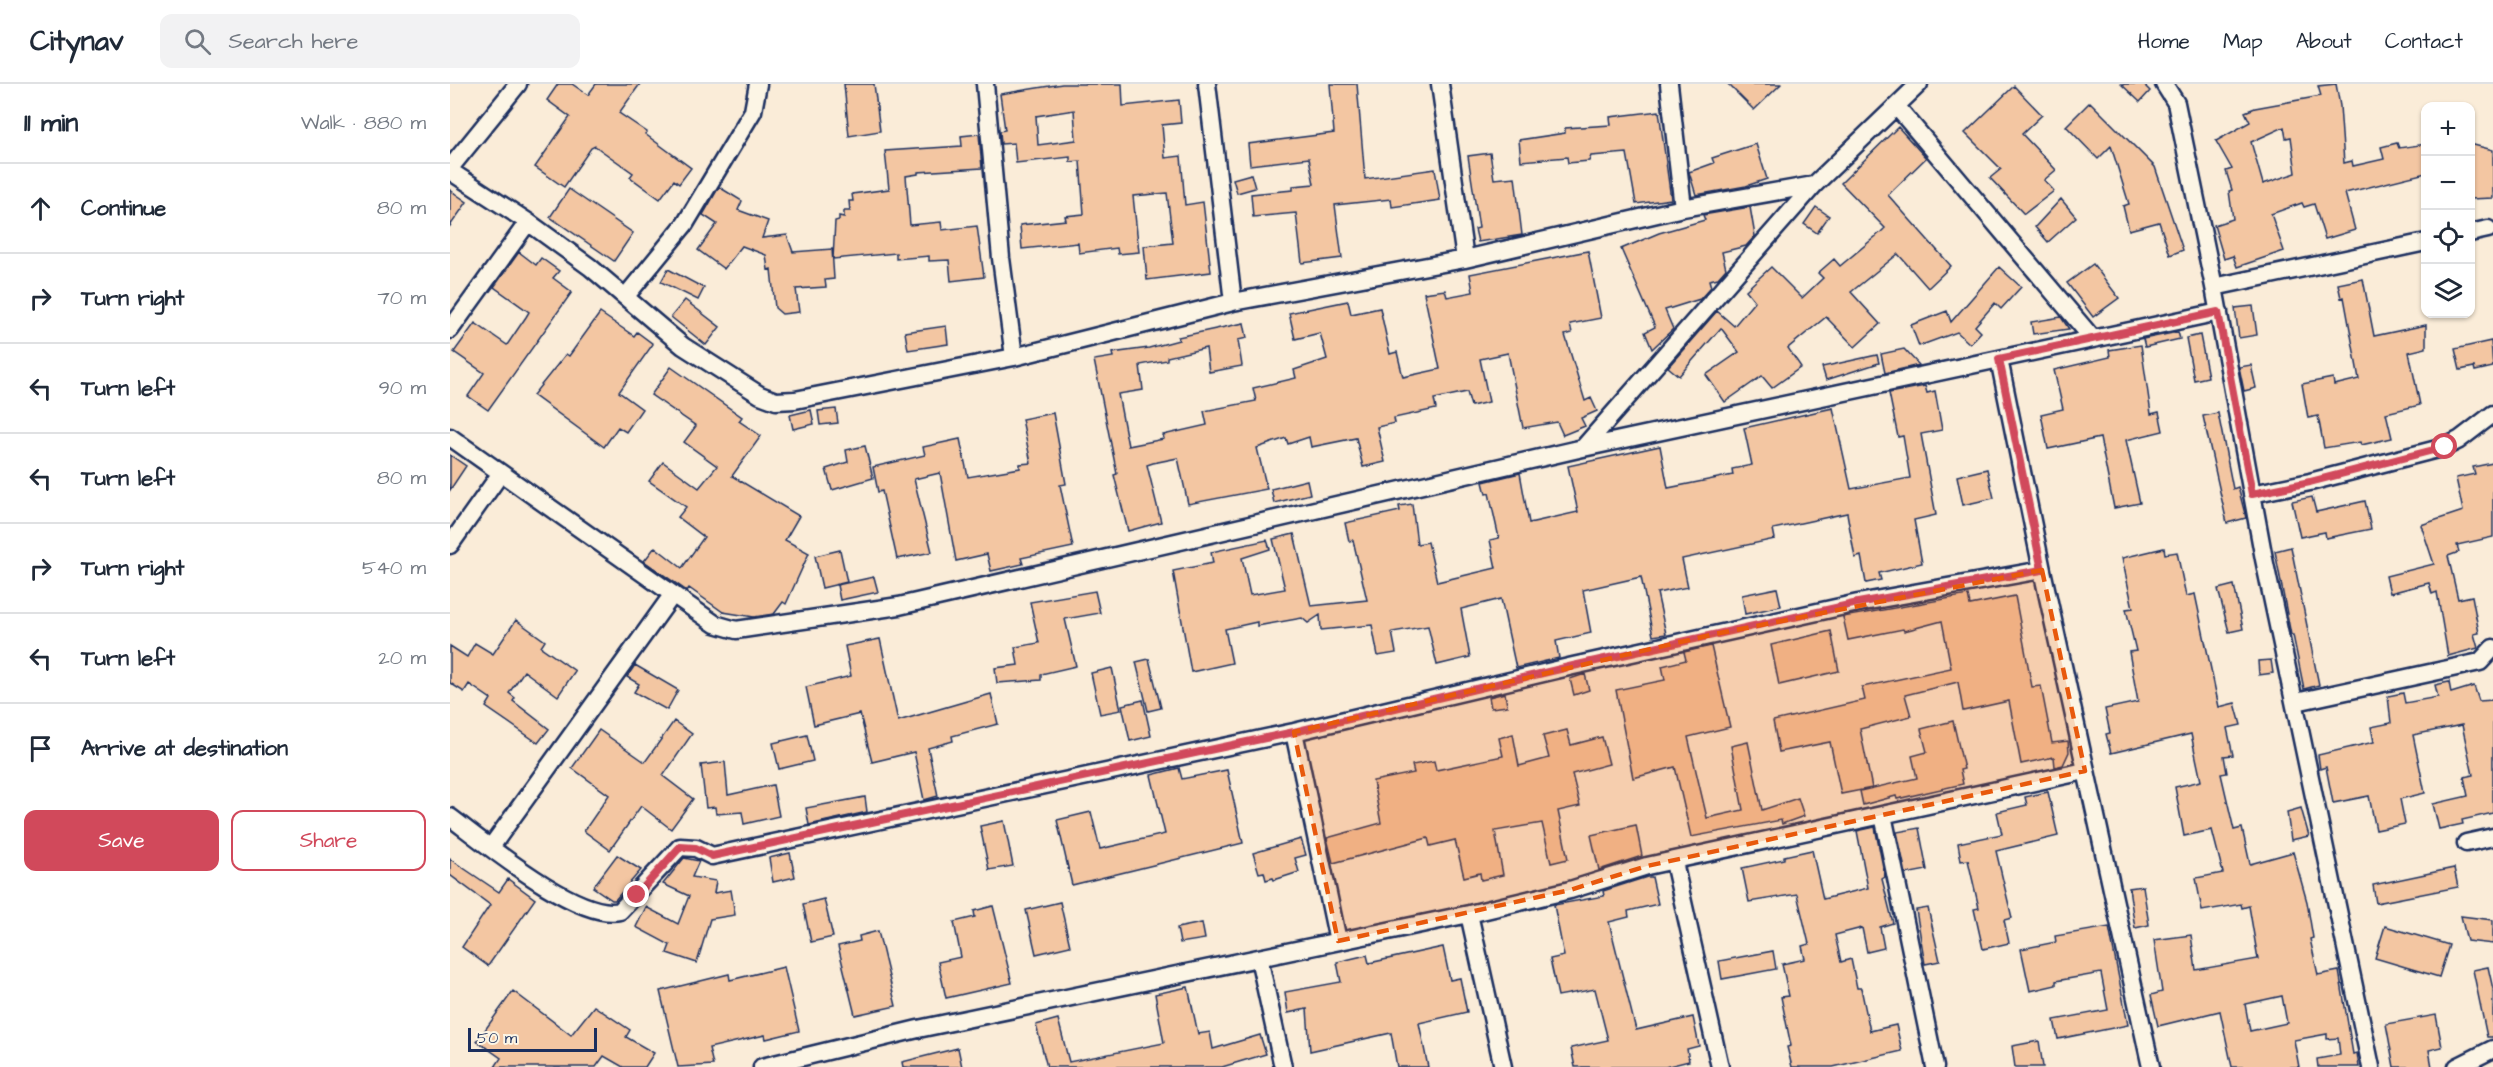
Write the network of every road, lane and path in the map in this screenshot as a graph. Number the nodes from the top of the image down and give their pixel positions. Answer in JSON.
{"nodes":[{"id":1,"x":518,"y":84,"type":"edge"},
{"id":2,"x":758,"y":84,"type":"edge"},
{"id":3,"x":986,"y":84,"type":"edge"},
{"id":4,"x":1207,"y":84,"type":"edge"},
{"id":5,"x":1440,"y":84,"type":"edge"},
{"id":6,"x":1669,"y":84,"type":"edge"},
{"id":7,"x":1919,"y":84,"type":"edge"},
{"id":8,"x":2164,"y":84,"type":"edge"},
{"id":9,"x":1897,"y":107,"type":"junction"},
{"id":10,"x":450,"y":170,"type":"edge"},
{"id":11,"x":1814,"y":185,"type":"junction"},
{"id":12,"x":1683,"y":208,"type":"junction"},
{"id":13,"x":528,"y":222,"type":"junction"},
{"id":14,"x":2488,"y":229,"type":"dead end"},
{"id":15,"x":2475,"y":232,"type":"edge"},
{"id":16,"x":2421,"y":244,"type":"edge"},
{"id":17,"x":1465,"y":259,"type":"junction"},
{"id":18,"x":2214,"y":287,"type":"junction"},
{"id":19,"x":626,"y":296,"type":"junction"},
{"id":20,"x":1233,"y":302,"type":"junction"},
{"id":21,"x":2218,"y":312,"type":"junction"},
{"id":22,"x":450,"y":330,"type":"edge"},
{"id":23,"x":2093,"y":339,"type":"junction"},
{"id":24,"x":1014,"y":357,"type":"junction"},
{"id":25,"x":1999,"y":359,"type":"junction"},
{"id":26,"x":2493,"y":414,"type":"edge"},
{"id":27,"x":450,"y":437,"type":"edge"},
{"id":28,"x":1583,"y":448,"type":"junction"},
{"id":29,"x":501,"y":473,"type":"junction"},
{"id":30,"x":2252,"y":494,"type":"junction"},
{"id":31,"x":450,"y":545,"type":"edge"},
{"id":32,"x":2042,"y":570,"type":"junction"},
{"id":33,"x":673,"y":594,"type":"junction"},
{"id":34,"x":2493,"y":648,"type":"edge"},
{"id":35,"x":2296,"y":702,"type":"junction"},
{"id":36,"x":1294,"y":732,"type":"junction"},
{"id":37,"x":2085,"y":771,"type":"junction"},
{"id":38,"x":1883,"y":814,"type":"junction"},
{"id":39,"x":450,"y":817,"type":"edge"},
{"id":40,"x":2493,"y":837,"type":"edge"},
{"id":41,"x":2466,"y":843,"type":"dead end"},
{"id":42,"x":491,"y":847,"type":"junction"},
{"id":43,"x":1674,"y":862,"type":"junction"},
{"id":44,"x":1469,"y":914,"type":"junction"},
{"id":45,"x":1338,"y":941,"type":"junction"},
{"id":46,"x":1259,"y":958,"type":"junction"},
{"id":47,"x":2493,"y":1049,"type":"edge"},
{"id":48,"x":762,"y":1067,"type":"edge"},
{"id":49,"x":1283,"y":1067,"type":"edge"},
{"id":50,"x":1503,"y":1067,"type":"edge"},
{"id":51,"x":1720,"y":1067,"type":"edge"},
{"id":52,"x":1935,"y":1067,"type":"edge"},
{"id":53,"x":2151,"y":1067,"type":"edge"},
{"id":54,"x":2372,"y":1067,"type":"edge"},
{"id":55,"x":2457,"y":1067,"type":"edge"}],
"edges":[{"from":1,"to":10,"type":"street"},
{"from":2,"to":19,"type":"street"},
{"from":3,"to":24,"type":"street"},
{"from":4,"to":20,"type":"street"},
{"from":5,"to":17,"type":"street"},
{"from":6,"to":12,"type":"street"},
{"from":7,"to":9,"type":"street"},
{"from":8,"to":18,"type":"street"},
{"from":9,"to":11,"type":"street"},
{"from":9,"to":23,"type":"street"},
{"from":10,"to":13,"type":"street"},
{"from":11,"to":12,"type":"street"},
{"from":11,"to":28,"type":"street"},
{"from":12,"to":17,"type":"street"},
{"from":13,"to":19,"type":"street"},
{"from":13,"to":22,"type":"street"},
{"from":14,"to":15,"type":"street"},
{"from":16,"to":18,"type":"street"},
{"from":17,"to":20,"type":"street"},
{"from":18,"to":21,"type":"street"},
{"from":19,"to":24,"type":"street"},
{"from":20,"to":24,"type":"street"},
{"from":21,"to":23,"type":"street"},
{"from":21,"to":30,"type":"street"},
{"from":23,"to":25,"type":"street"},
{"from":25,"to":28,"type":"street"},
{"from":25,"to":32,"type":"street"},
{"from":26,"to":30,"type":"street"},
{"from":27,"to":29,"type":"street"},
{"from":28,"to":33,"type":"street"},
{"from":29,"to":31,"type":"street"},
{"from":29,"to":33,"type":"street"},
{"from":30,"to":35,"type":"street"},
{"from":32,"to":36,"type":"street"},
{"from":32,"to":37,"type":"street"},
{"from":33,"to":42,"type":"street"},
{"from":34,"to":35,"type":"street"},
{"from":35,"to":54,"type":"street"},
{"from":36,"to":42,"type":"street"},
{"from":36,"to":45,"type":"street"},
{"from":37,"to":38,"type":"street"},
{"from":37,"to":53,"type":"street"},
{"from":38,"to":43,"type":"street"},
{"from":38,"to":52,"type":"street"},
{"from":39,"to":42,"type":"street"},
{"from":40,"to":41,"type":"street"},
{"from":43,"to":44,"type":"street"},
{"from":43,"to":51,"type":"street"},
{"from":44,"to":45,"type":"street"},
{"from":44,"to":50,"type":"street"},
{"from":45,"to":46,"type":"street"},
{"from":46,"to":48,"type":"street"},
{"from":46,"to":49,"type":"street"},
{"from":47,"to":55,"type":"street"}]}
